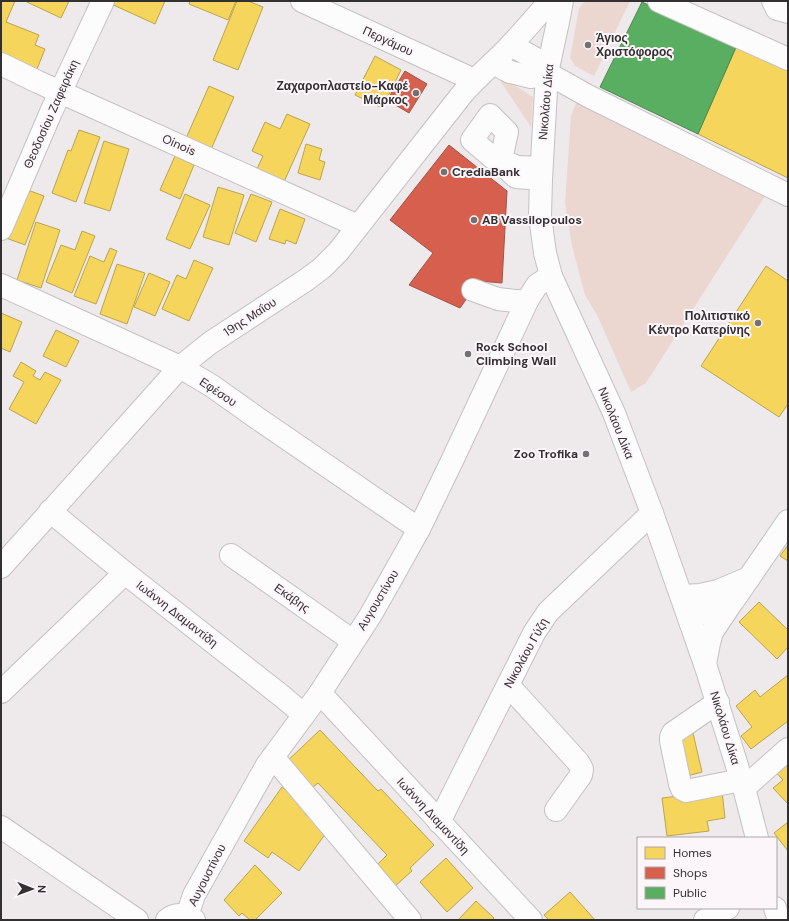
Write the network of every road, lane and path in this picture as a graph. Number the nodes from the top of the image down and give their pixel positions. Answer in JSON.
{"nodes":[{"id":1,"x":103,"y":1,"type":"edge"},
{"id":2,"x":302,"y":1,"type":"edge"},
{"id":3,"x":550,"y":1,"type":"edge"},
{"id":4,"x":562,"y":1,"type":"edge"},
{"id":5,"x":659,"y":1,"type":"edge"},
{"id":6,"x":688,"y":1,"type":"edge"},
{"id":7,"x":773,"y":1,"type":"edge"},
{"id":8,"x":788,"y":12,"type":"edge"},
{"id":9,"x":511,"y":45,"type":"junction"},
{"id":10,"x":788,"y":46,"type":"edge"},
{"id":11,"x":788,"y":59,"type":"edge"},
{"id":12,"x":493,"y":63,"type":"junction"},
{"id":13,"x":1,"y":64,"type":"edge"},
{"id":14,"x":547,"y":73,"type":"junction"},
{"id":15,"x":474,"y":80,"type":"junction"},
{"id":16,"x":60,"y":92,"type":"junction"},
{"id":17,"x":500,"y":160,"type":"dead end"},
{"id":18,"x":541,"y":173,"type":"junction"},
{"id":19,"x":788,"y":195,"type":"edge"},
{"id":20,"x":358,"y":226,"type":"junction"},
{"id":21,"x":1,"y":229,"type":"edge"},
{"id":22,"x":550,"y":276,"type":"junction"},
{"id":23,"x":1,"y":285,"type":"edge"},
{"id":24,"x":473,"y":290,"type":"dead end"},
{"id":25,"x":527,"y":300,"type":"junction"},
{"id":26,"x":180,"y":367,"type":"junction"},
{"id":27,"x":50,"y":512,"type":"junction"},
{"id":28,"x":652,"y":513,"type":"junction"},
{"id":29,"x":788,"y":521,"type":"edge"},
{"id":30,"x":419,"y":529,"type":"junction"},
{"id":31,"x":230,"y":555,"type":"dead end"},
{"id":32,"x":1,"y":566,"type":"edge"},
{"id":33,"x":124,"y":573,"type":"junction"},
{"id":34,"x":749,"y":578,"type":"junction"},
{"id":35,"x":682,"y":596,"type":"junction"},
{"id":36,"x":733,"y":601,"type":"junction"},
{"id":37,"x":353,"y":641,"type":"junction"},
{"id":38,"x":705,"y":664,"type":"junction"},
{"id":39,"x":508,"y":685,"type":"junction"},
{"id":40,"x":1,"y":692,"type":"edge"},
{"id":41,"x":320,"y":693,"type":"junction"},
{"id":42,"x":718,"y":702,"type":"junction"},
{"id":43,"x":304,"y":715,"type":"junction"},
{"id":44,"x":788,"y":749,"type":"edge"},
{"id":45,"x":273,"y":757,"type":"junction"},
{"id":46,"x":743,"y":784,"type":"junction"},
{"id":47,"x":556,"y":810,"type":"dead end"},
{"id":48,"x":440,"y":822,"type":"junction"},
{"id":49,"x":1,"y":827,"type":"edge"},
{"id":50,"x":757,"y":837,"type":"edge"},
{"id":51,"x":726,"y":909,"type":"edge"},
{"id":52,"x":775,"y":909,"type":"edge"},
{"id":53,"x":182,"y":919,"type":"edge"},
{"id":54,"x":137,"y":920,"type":"edge"},
{"id":55,"x":410,"y":920,"type":"edge"},
{"id":56,"x":531,"y":920,"type":"edge"},
{"id":57,"x":705,"y":920,"type":"edge"},
{"id":58,"x":778,"y":920,"type":"edge"}],
"edges":[{"from":1,"to":16,"type":"street","name":"Θεοδοσίου Ζαφειράκη"},
{"from":2,"to":15,"type":"street","name":"Περγάμου"},
{"from":3,"to":9,"type":"street","name":"19ης Μαΐου"},
{"from":4,"to":14,"type":"street","name":"Νικολάου Δίκα"},
{"from":5,"to":11,"type":"street"},
{"from":6,"to":10,"type":"street"},
{"from":7,"to":8,"type":"street"},
{"from":9,"to":12,"type":"street","name":"19ης Μαΐου"},
{"from":9,"to":14,"type":"street"},
{"from":12,"to":14,"type":"street"},
{"from":12,"to":15,"type":"street","name":"19ης Μαΐου"},
{"from":13,"to":16,"type":"street","name":"Oinois"},
{"from":14,"to":18,"type":"street","name":"Νικολάου Δίκα"},
{"from":14,"to":19,"type":"street"},
{"from":15,"to":20,"type":"street","name":"19ης Μαΐου"},
{"from":16,"to":20,"type":"street","name":"Oinois"},
{"from":16,"to":21,"type":"street","name":"Θεοδοσίου Ζαφειράκη"},
{"from":17,"to":18,"type":"street"},
{"from":18,"to":22,"type":"street","name":"Νικολάου Δίκα"},
{"from":20,"to":26,"type":"street","name":"19ης Μαΐου"},
{"from":22,"to":25,"type":"street","name":"Αυγουστίνου"},
{"from":22,"to":28,"type":"street","name":"Νικολάου Δίκα"},
{"from":23,"to":26,"type":"street","name":"Εφέσου"},
{"from":24,"to":25,"type":"street"},
{"from":25,"to":30,"type":"street","name":"Αυγουστίνου"},
{"from":26,"to":27,"type":"street","name":"19ης Μαΐου"},
{"from":26,"to":30,"type":"street","name":"Εφέσου"},
{"from":27,"to":32,"type":"street","name":"19ης Μαΐου"},
{"from":27,"to":33,"type":"street","name":"Ιωάννη Διαμαντίδη"},
{"from":28,"to":35,"type":"street","name":"Νικολάου Δίκα"},
{"from":28,"to":39,"type":"street","name":"Νικολάου Γύζη"},
{"from":29,"to":34,"type":"street"},
{"from":30,"to":37,"type":"street","name":"Αυγουστίνου"},
{"from":31,"to":37,"type":"street","name":"Εκάβης"},
{"from":33,"to":40,"type":"street"},
{"from":33,"to":43,"type":"street","name":"Ιωάννη Διαμαντίδη"},
{"from":34,"to":35,"type":"street"},
{"from":34,"to":36,"type":"street"},
{"from":35,"to":36,"type":"street"},
{"from":35,"to":38,"type":"street","name":"Νικολάου Δίκα"},
{"from":36,"to":38,"type":"street"},
{"from":37,"to":41,"type":"street","name":"Αυγουστίνου"},
{"from":38,"to":42,"type":"street","name":"Νικολάου Δίκα"},
{"from":39,"to":47,"type":"street"},
{"from":39,"to":48,"type":"street","name":"Νικολάου Γύζη"},
{"from":41,"to":43,"type":"street","name":"Αυγουστίνου"},
{"from":41,"to":48,"type":"street","name":"Ιωάννη Διαμαντίδη"},
{"from":42,"to":46,"type":"street","name":"Νικολάου Δίκα"},
{"from":42,"to":46,"type":"street"},
{"from":43,"to":45,"type":"street","name":"Αυγουστίνου"},
{"from":44,"to":46,"type":"street"},
{"from":45,"to":53,"type":"street","name":"Αυγουστίνου"},
{"from":45,"to":55,"type":"street"},
{"from":46,"to":50,"type":"street","name":"Νικολάου Δίκα"},
{"from":48,"to":56,"type":"street","name":"Ιωάννη Διαμαντίδη"},
{"from":49,"to":54,"type":"street"},
{"from":51,"to":57,"type":"street"},
{"from":52,"to":58,"type":"street"}]}
